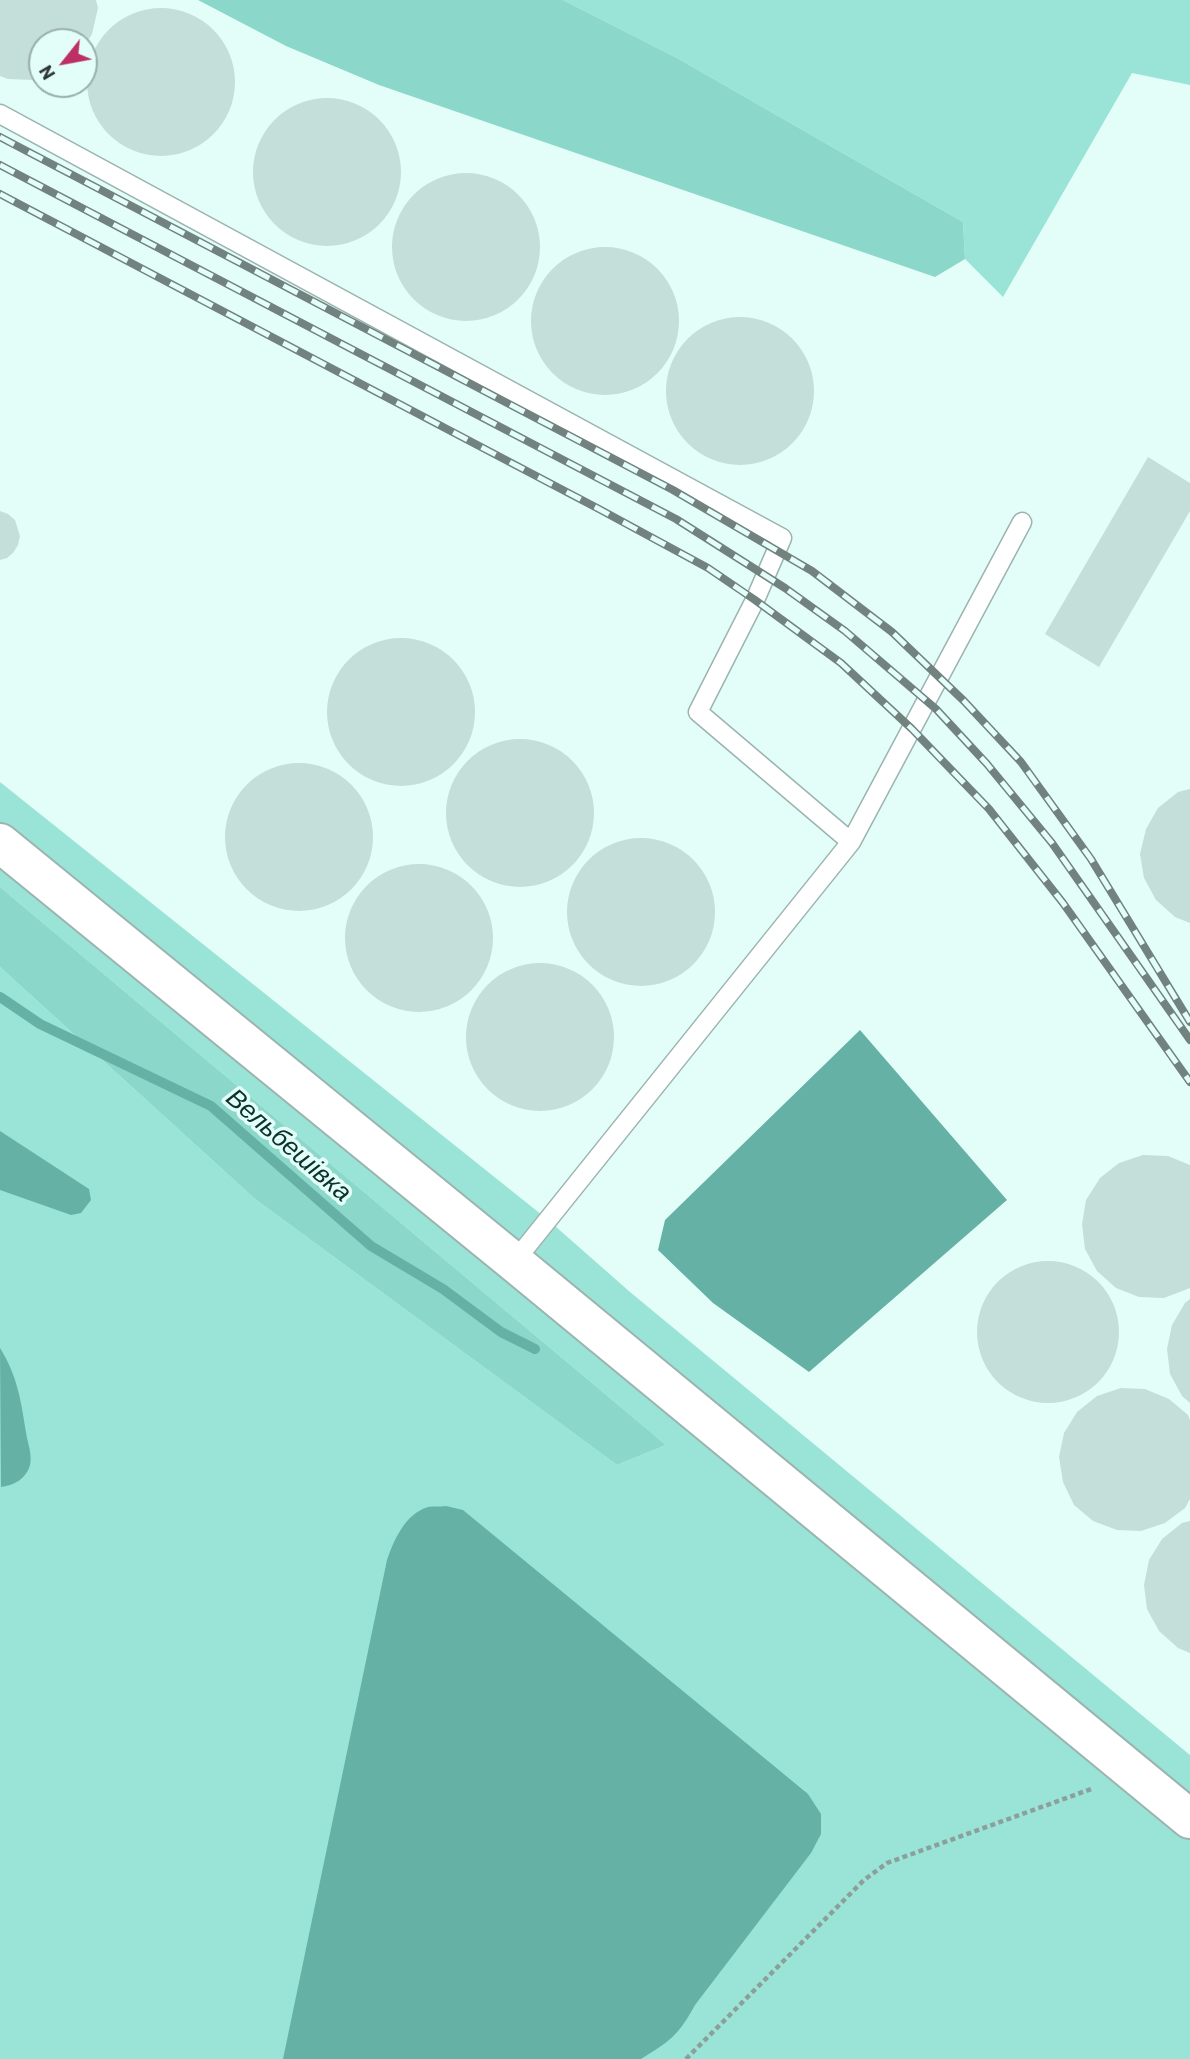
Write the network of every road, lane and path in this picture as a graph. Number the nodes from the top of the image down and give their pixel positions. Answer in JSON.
{"nodes":[{"id":1,"x":0,"y":114,"type":"edge"},
{"id":2,"x":1022,"y":522,"type":"dead end"},
{"id":3,"x":851,"y":842,"type":"junction"},
{"id":4,"x":0,"y":843,"type":"edge"},
{"id":5,"x":514,"y":1262,"type":"junction"},
{"id":6,"x":1134,"y":1773,"type":"junction"},
{"id":7,"x":1190,"y":1819,"type":"edge"},
{"id":8,"x":686,"y":2059,"type":"edge"}],
"edges":[{"from":1,"to":3,"type":"lane"},
{"from":2,"to":3,"type":"lane"},
{"from":3,"to":5,"type":"lane"},
{"from":4,"to":5,"type":"street"},
{"from":5,"to":6,"type":"street"},
{"from":6,"to":7,"type":"street"},
{"from":6,"to":8,"type":"path"}]}
